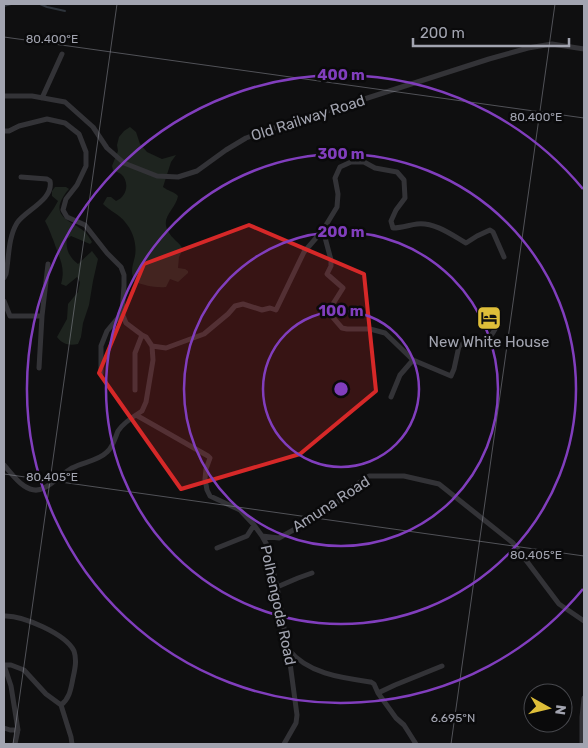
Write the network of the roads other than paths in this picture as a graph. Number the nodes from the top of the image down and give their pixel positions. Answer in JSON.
{"nodes":[{"id":1,"x":584,"y":49,"type":"edge"},
{"id":2,"x":62,"y":54,"type":"dead end"},
{"id":3,"x":4,"y":96,"type":"edge"},
{"id":4,"x":42,"y":98,"type":"junction"},
{"id":5,"x":4,"y":131,"type":"edge"},
{"id":6,"x":21,"y":177,"type":"dead end"},
{"id":7,"x":323,"y":230,"type":"junction"},
{"id":8,"x":504,"y":256,"type":"dead end"},
{"id":9,"x":48,"y":264,"type":"dead end"},
{"id":10,"x":4,"y":278,"type":"edge"},
{"id":11,"x":4,"y":301,"type":"edge"},
{"id":12,"x":122,"y":313,"type":"junction"},
{"id":13,"x":42,"y":316,"type":"junction"},
{"id":14,"x":498,"y":323,"type":"dead end"},
{"id":15,"x":142,"y":335,"type":"junction"},
{"id":16,"x":152,"y":346,"type":"junction"},
{"id":17,"x":413,"y":360,"type":"junction"},
{"id":18,"x":39,"y":368,"type":"dead end"},
{"id":19,"x":100,"y":373,"type":"dead end"},
{"id":20,"x":135,"y":390,"type":"dead end"},
{"id":21,"x":391,"y":397,"type":"dead end"},
{"id":22,"x":136,"y":414,"type":"junction"},
{"id":23,"x":4,"y":465,"type":"edge"},
{"id":24,"x":254,"y":525,"type":"junction"},
{"id":25,"x":262,"y":536,"type":"junction"},
{"id":26,"x":218,"y":548,"type":"dead end"},
{"id":27,"x":312,"y":573,"type":"dead end"},
{"id":28,"x":276,"y":587,"type":"junction"},
{"id":29,"x":4,"y":616,"type":"edge"},
{"id":30,"x":584,"y":621,"type":"edge"},
{"id":31,"x":287,"y":647,"type":"junction"},
{"id":32,"x":4,"y":665,"type":"edge"},
{"id":33,"x":442,"y":666,"type":"dead end"},
{"id":34,"x":378,"y":693,"type":"junction"},
{"id":35,"x":584,"y":698,"type":"edge"},
{"id":36,"x":61,"y":705,"type":"junction"},
{"id":37,"x":4,"y":728,"type":"edge"},
{"id":38,"x":18,"y":730,"type":"junction"},
{"id":39,"x":15,"y":744,"type":"edge"},
{"id":40,"x":72,"y":744,"type":"edge"},
{"id":41,"x":284,"y":744,"type":"edge"},
{"id":42,"x":416,"y":744,"type":"edge"},
{"id":43,"x":582,"y":744,"type":"edge"}],
"edges":[{"from":1,"to":4,"type":"street","name":"Old Railway Road"},
{"from":2,"to":4,"type":"street"},
{"from":3,"to":4,"type":"street","name":"Old Railway Road"},
{"from":5,"to":12,"type":"street"},
{"from":6,"to":10,"type":"street"},
{"from":7,"to":8,"type":"street"},
{"from":7,"to":16,"type":"street"},
{"from":7,"to":17,"type":"street"},
{"from":9,"to":13,"type":"street"},
{"from":11,"to":13,"type":"street"},
{"from":12,"to":15,"type":"street"},
{"from":12,"to":19,"type":"street"},
{"from":13,"to":18,"type":"street"},
{"from":14,"to":17,"type":"street"},
{"from":15,"to":16,"type":"street"},
{"from":15,"to":20,"type":"street"},
{"from":16,"to":22,"type":"street"},
{"from":17,"to":21,"type":"street"},
{"from":22,"to":23,"type":"street"},
{"from":22,"to":24,"type":"street","name":"Polhengoda Road"},
{"from":24,"to":25,"type":"street","name":"Polhengoda Road"},
{"from":24,"to":26,"type":"street"},
{"from":25,"to":28,"type":"street","name":"Polhengoda Road"},
{"from":25,"to":30,"type":"street","name":"Amuna Road"},
{"from":27,"to":28,"type":"street"},
{"from":28,"to":31,"type":"street","name":"Polhengoda Road"},
{"from":29,"to":36,"type":"street"},
{"from":31,"to":34,"type":"street"},
{"from":31,"to":41,"type":"street","name":"Polhengoda Road"},
{"from":32,"to":36,"type":"street"},
{"from":32,"to":38,"type":"street"},
{"from":33,"to":34,"type":"street"},
{"from":34,"to":42,"type":"street"},
{"from":35,"to":43,"type":"street"},
{"from":36,"to":40,"type":"street"},
{"from":37,"to":38,"type":"street"},
{"from":38,"to":39,"type":"street"}]}
